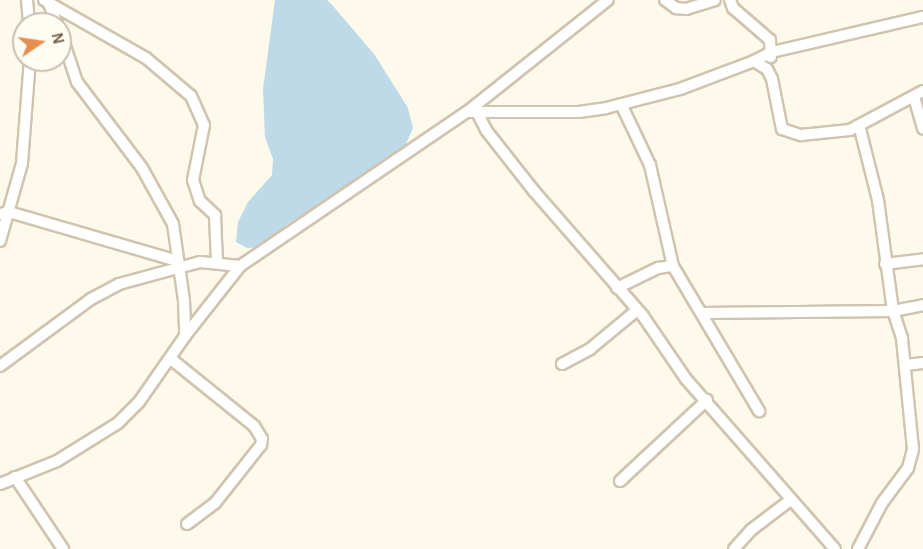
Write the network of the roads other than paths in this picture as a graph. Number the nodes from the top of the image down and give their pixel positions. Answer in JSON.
{"nodes":[{"id":1,"x":608,"y":0,"type":"edge"},
{"id":2,"x":665,"y":0,"type":"edge"},
{"id":3,"x":715,"y":0,"type":"edge"},
{"id":4,"x":730,"y":0,"type":"edge"},
{"id":5,"x":45,"y":1,"type":"edge"},
{"id":6,"x":923,"y":17,"type":"edge"},
{"id":7,"x":772,"y":52,"type":"junction"},
{"id":8,"x":754,"y":60,"type":"junction"},
{"id":9,"x":72,"y":65,"type":"edge"},
{"id":10,"x":767,"y":69,"type":"junction"},
{"id":11,"x":29,"y":72,"type":"edge"},
{"id":12,"x":918,"y":94,"type":"edge"},
{"id":13,"x":621,"y":104,"type":"junction"},
{"id":14,"x":472,"y":112,"type":"junction"},
{"id":15,"x":859,"y":125,"type":"junction"},
{"id":16,"x":923,"y":129,"type":"edge"},
{"id":17,"x":5,"y":213,"type":"edge"},
{"id":18,"x":0,"y":241,"type":"edge"},
{"id":19,"x":923,"y":260,"type":"edge"},
{"id":20,"x":217,"y":262,"type":"junction"},
{"id":21,"x":885,"y":264,"type":"junction"},
{"id":22,"x":179,"y":265,"type":"junction"},
{"id":23,"x":240,"y":266,"type":"junction"},
{"id":24,"x":673,"y":266,"type":"junction"},
{"id":25,"x":165,"y":274,"type":"junction"},
{"id":26,"x":617,"y":288,"type":"junction"},
{"id":27,"x":183,"y":295,"type":"junction"},
{"id":28,"x":923,"y":305,"type":"edge"},
{"id":29,"x":637,"y":310,"type":"junction"},
{"id":30,"x":205,"y":311,"type":"junction"},
{"id":31,"x":893,"y":311,"type":"junction"},
{"id":32,"x":703,"y":313,"type":"junction"},
{"id":33,"x":185,"y":336,"type":"junction"},
{"id":34,"x":171,"y":358,"type":"junction"},
{"id":35,"x":923,"y":363,"type":"edge"},
{"id":36,"x":562,"y":364,"type":"dead end"},
{"id":37,"x":906,"y":365,"type":"junction"},
{"id":38,"x":0,"y":366,"type":"edge"},
{"id":39,"x":707,"y":400,"type":"junction"},
{"id":40,"x":759,"y":411,"type":"dead end"},
{"id":41,"x":918,"y":449,"type":"edge"},
{"id":42,"x":5,"y":478,"type":"edge"},
{"id":43,"x":620,"y":481,"type":"dead end"},
{"id":44,"x":789,"y":501,"type":"junction"},
{"id":45,"x":187,"y":524,"type":"dead end"},
{"id":46,"x":63,"y":549,"type":"edge"},
{"id":47,"x":734,"y":549,"type":"edge"},
{"id":48,"x":835,"y":549,"type":"edge"},
{"id":49,"x":858,"y":549,"type":"edge"}],
"edges":[{"from":1,"to":14,"type":"street"},
{"from":2,"to":3,"type":"street"},
{"from":4,"to":7,"type":"street"},
{"from":5,"to":20,"type":"street"},
{"from":6,"to":7,"type":"street"},
{"from":7,"to":8,"type":"street"},
{"from":7,"to":10,"type":"street"},
{"from":8,"to":10,"type":"street"},
{"from":8,"to":13,"type":"street"},
{"from":9,"to":22,"type":"street"},
{"from":10,"to":15,"type":"street"},
{"from":11,"to":17,"type":"street"},
{"from":12,"to":15,"type":"street"},
{"from":12,"to":16,"type":"street"},
{"from":13,"to":14,"type":"street"},
{"from":13,"to":24,"type":"street"},
{"from":14,"to":23,"type":"street"},
{"from":14,"to":26,"type":"street"},
{"from":15,"to":21,"type":"street"},
{"from":17,"to":18,"type":"street"},
{"from":17,"to":22,"type":"street"},
{"from":19,"to":21,"type":"street"},
{"from":20,"to":22,"type":"street"},
{"from":20,"to":23,"type":"street"},
{"from":21,"to":31,"type":"street"},
{"from":22,"to":25,"type":"street"},
{"from":22,"to":27,"type":"street"},
{"from":23,"to":30,"type":"street"},
{"from":24,"to":26,"type":"street"},
{"from":24,"to":32,"type":"street"},
{"from":25,"to":27,"type":"street"},
{"from":25,"to":38,"type":"street"},
{"from":26,"to":29,"type":"street"},
{"from":27,"to":30,"type":"street"},
{"from":27,"to":33,"type":"street"},
{"from":28,"to":31,"type":"street"},
{"from":29,"to":36,"type":"street"},
{"from":29,"to":39,"type":"street"},
{"from":30,"to":33,"type":"street"},
{"from":31,"to":32,"type":"street"},
{"from":31,"to":37,"type":"street"},
{"from":32,"to":40,"type":"street"},
{"from":33,"to":34,"type":"street"},
{"from":34,"to":42,"type":"street"},
{"from":34,"to":45,"type":"street"},
{"from":35,"to":37,"type":"street"},
{"from":37,"to":41,"type":"street"},
{"from":39,"to":43,"type":"street"},
{"from":39,"to":44,"type":"street"},
{"from":41,"to":49,"type":"street"},
{"from":42,"to":46,"type":"street"},
{"from":44,"to":47,"type":"street"},
{"from":44,"to":48,"type":"street"}]}
